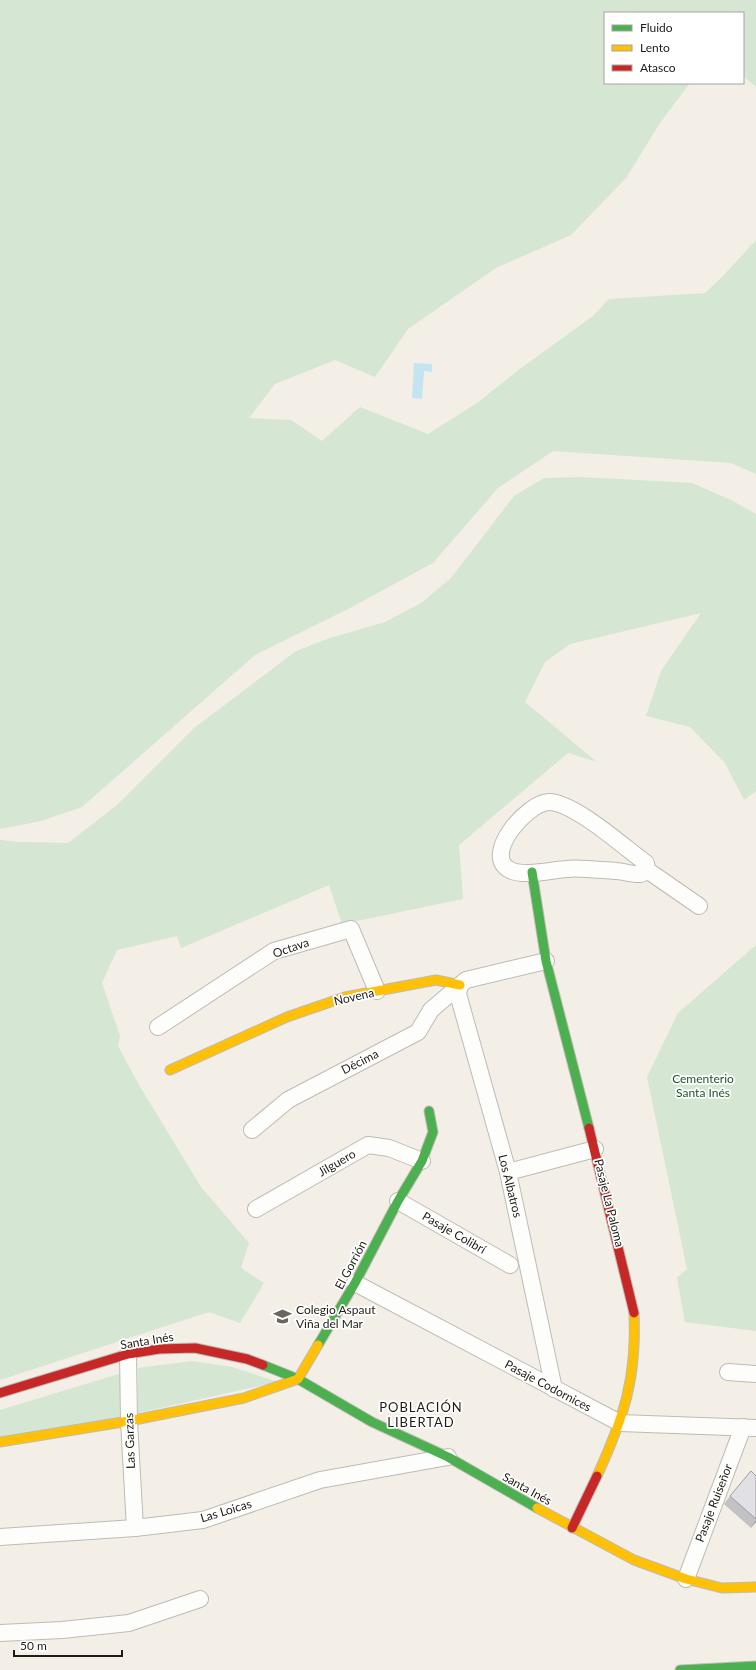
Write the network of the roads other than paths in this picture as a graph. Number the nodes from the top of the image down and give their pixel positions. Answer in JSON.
{"nodes":[{"id":1,"x":647,"y":870,"type":"junction"},
{"id":2,"x":532,"y":872,"type":"junction"},
{"id":3,"x":699,"y":906,"type":"dead end"},
{"id":4,"x":546,"y":961,"type":"junction"},
{"id":5,"x":460,"y":985,"type":"junction"},
{"id":6,"x":377,"y":991,"type":"junction"},
{"id":7,"x":158,"y":1027,"type":"dead end"},
{"id":8,"x":170,"y":1070,"type":"dead end"},
{"id":9,"x":429,"y":1111,"type":"dead end"},
{"id":10,"x":252,"y":1130,"type":"dead end"},
{"id":11,"x":595,"y":1149,"type":"junction"},
{"id":12,"x":422,"y":1161,"type":"junction"},
{"id":13,"x":508,"y":1172,"type":"junction"},
{"id":14,"x":398,"y":1201,"type":"junction"},
{"id":15,"x":256,"y":1209,"type":"dead end"},
{"id":16,"x":510,"y":1265,"type":"dead end"},
{"id":17,"x":356,"y":1284,"type":"junction"},
{"id":18,"x":128,"y":1354,"type":"junction"},
{"id":19,"x":728,"y":1372,"type":"dead end"},
{"id":20,"x":756,"y":1374,"type":"edge"},
{"id":21,"x":298,"y":1379,"type":"junction"},
{"id":22,"x":554,"y":1389,"type":"junction"},
{"id":23,"x":0,"y":1393,"type":"edge"},
{"id":24,"x":129,"y":1421,"type":"junction"},
{"id":25,"x":620,"y":1423,"type":"junction"},
{"id":26,"x":750,"y":1427,"type":"edge"},
{"id":27,"x":0,"y":1442,"type":"edge"},
{"id":28,"x":448,"y":1457,"type":"junction"},
{"id":29,"x":135,"y":1528,"type":"junction"},
{"id":30,"x":572,"y":1528,"type":"junction"},
{"id":31,"x":0,"y":1537,"type":"edge"},
{"id":32,"x":686,"y":1579,"type":"junction"},
{"id":33,"x":756,"y":1587,"type":"edge"},
{"id":34,"x":200,"y":1599,"type":"dead end"},
{"id":35,"x":0,"y":1633,"type":"edge"},
{"id":36,"x":756,"y":1666,"type":"edge"},
{"id":37,"x":680,"y":1670,"type":"edge"}],
"edges":[{"from":1,"to":2,"type":"street"},
{"from":1,"to":2,"type":"street"},
{"from":1,"to":3,"type":"street"},
{"from":2,"to":4,"type":"street","name":"Pasaje La Paloma"},
{"from":4,"to":5,"type":"street"},
{"from":4,"to":11,"type":"street","name":"Pasaje La Paloma"},
{"from":5,"to":6,"type":"street","name":"Novena"},
{"from":5,"to":10,"type":"street","name":"Décima"},
{"from":5,"to":13,"type":"street","name":"Los Albatros"},
{"from":6,"to":7,"type":"street","name":"Octava"},
{"from":6,"to":8,"type":"street","name":"Novena"},
{"from":9,"to":12,"type":"street","name":"El Gorrión"},
{"from":11,"to":13,"type":"street"},
{"from":11,"to":25,"type":"street","name":"Pasaje La Paloma"},
{"from":12,"to":14,"type":"street","name":"El Gorrión"},
{"from":12,"to":15,"type":"street","name":"Jilguero"},
{"from":13,"to":22,"type":"street","name":"Los Albatros"},
{"from":14,"to":16,"type":"street","name":"Pasaje Colibrí"},
{"from":14,"to":17,"type":"street","name":"El Gorrión"},
{"from":17,"to":21,"type":"street","name":"El Gorrión"},
{"from":17,"to":22,"type":"street","name":"Pasaje Codornices"},
{"from":18,"to":21,"type":"street","name":"Santa Inés"},
{"from":18,"to":23,"type":"street","name":"Santa Inés"},
{"from":18,"to":24,"type":"street","name":"Las Garzas"},
{"from":19,"to":20,"type":"street"},
{"from":21,"to":24,"type":"street"},
{"from":21,"to":28,"type":"street","name":"Santa Inés"},
{"from":22,"to":25,"type":"street","name":"Pasaje Codornices"},
{"from":24,"to":27,"type":"street"},
{"from":24,"to":29,"type":"street","name":"Las Garzas"},
{"from":25,"to":26,"type":"street","name":"Pasaje Codornices"},
{"from":25,"to":30,"type":"street","name":"Pasaje La Paloma"},
{"from":26,"to":32,"type":"street","name":"Pasaje Ruiseñor"},
{"from":28,"to":29,"type":"street","name":"Las Loicas"},
{"from":28,"to":30,"type":"street","name":"Santa Inés"},
{"from":29,"to":31,"type":"street","name":"Las Loicas"},
{"from":30,"to":32,"type":"street","name":"Santa Inés"},
{"from":32,"to":33,"type":"street","name":"Santa Inés"},
{"from":34,"to":35,"type":"street"},
{"from":36,"to":37,"type":"street"}]}
